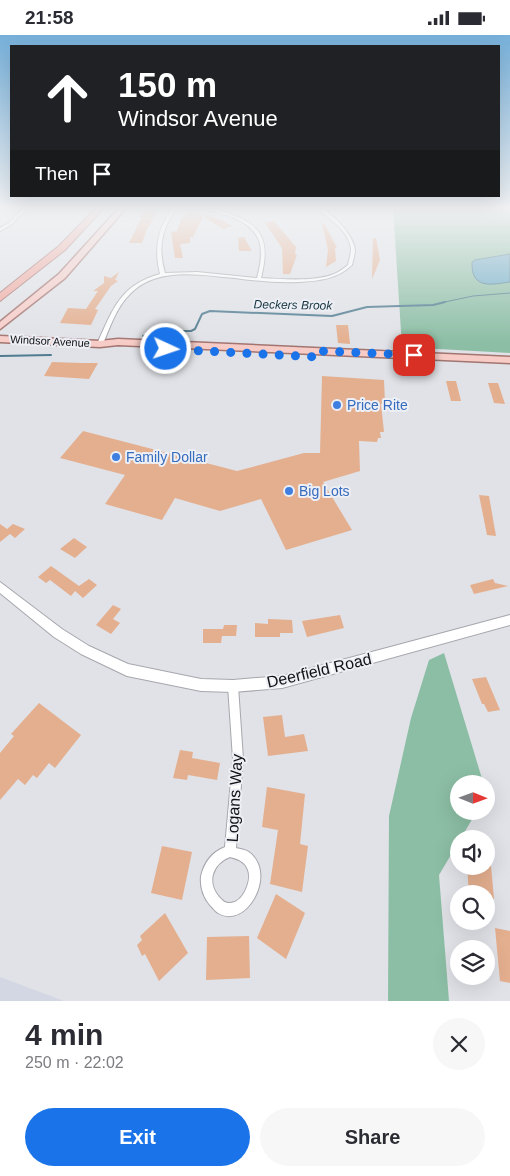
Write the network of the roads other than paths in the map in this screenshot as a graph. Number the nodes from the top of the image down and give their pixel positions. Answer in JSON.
{"nodes":[{"id":1,"x":47,"y":253,"type":"edge"},
{"id":2,"x":56,"y":253,"type":"edge"},
{"id":3,"x":82,"y":253,"type":"edge"},
{"id":4,"x":159,"y":253,"type":"edge"},
{"id":5,"x":266,"y":253,"type":"edge"},
{"id":6,"x":353,"y":253,"type":"edge"},
{"id":7,"x":163,"y":275,"type":"junction"},
{"id":8,"x":259,"y":278,"type":"junction"},
{"id":9,"x":0,"y":290,"type":"edge"},
{"id":10,"x":0,"y":297,"type":"edge"},
{"id":11,"x":0,"y":326,"type":"edge"},
{"id":12,"x":0,"y":339,"type":"edge"},
{"id":13,"x":100,"y":343,"type":"junction"},
{"id":14,"x":510,"y":360,"type":"edge"},
{"id":15,"x":488,"y":362,"type":"junction"},
{"id":16,"x":510,"y":366,"type":"edge"},
{"id":17,"x":0,"y":587,"type":"edge"},
{"id":18,"x":510,"y":620,"type":"edge"},
{"id":19,"x":232,"y":686,"type":"junction"},
{"id":20,"x":230,"y":851,"type":"junction"}],
"edges":[{"from":1,"to":9,"type":"highway"},
{"from":2,"to":10,"type":"highway"},
{"from":3,"to":11,"type":"main road"},
{"from":4,"to":7,"type":"street"},
{"from":5,"to":8,"type":"street"},
{"from":6,"to":8,"type":"street"},
{"from":7,"to":8,"type":"street"},
{"from":7,"to":13,"type":"street"},
{"from":12,"to":13,"type":"main road","name":"Windsor Avenue"},
{"from":13,"to":15,"type":"main road","name":"Windsor Avenue"},
{"from":14,"to":15,"type":"main road","name":"Windsor Avenue"},
{"from":15,"to":16,"type":"main road","name":"Windsor Avenue"},
{"from":17,"to":19,"type":"street","name":"Deerfield Road"},
{"from":18,"to":19,"type":"street","name":"Deerfield Road"},
{"from":19,"to":20,"type":"street","name":"Logans Way"},
{"from":20,"to":20,"type":"street","name":"Logans Way"}]}
